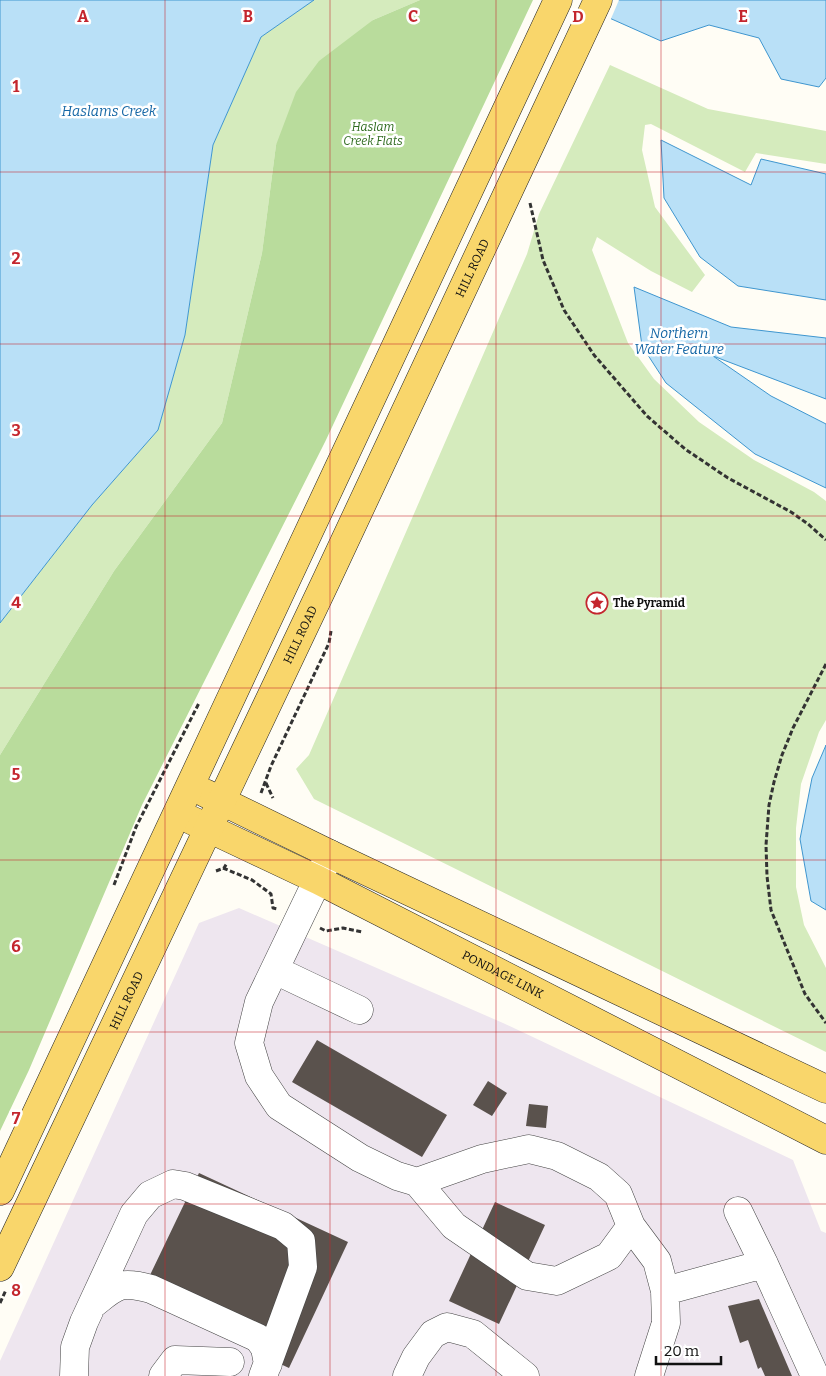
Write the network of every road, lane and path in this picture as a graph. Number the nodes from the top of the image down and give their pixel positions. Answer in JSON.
{"nodes":[{"id":1,"x":598,"y":0,"type":"edge"},
{"id":2,"x":555,"y":6,"type":"edge"},
{"id":3,"x":529,"y":196,"type":"dead end"},
{"id":4,"x":826,"y":540,"type":"edge"},
{"id":5,"x":826,"y":664,"type":"edge"},
{"id":6,"x":190,"y":786,"type":"junction"},
{"id":7,"x":222,"y":801,"type":"junction"},
{"id":8,"x":177,"y":813,"type":"junction"},
{"id":9,"x":208,"y":828,"type":"junction"},
{"id":10,"x":330,"y":854,"type":"junction"},
{"id":11,"x":318,"y":880,"type":"junction"},
{"id":12,"x":275,"y":970,"type":"junction"},
{"id":13,"x":360,"y":1010,"type":"dead end"},
{"id":14,"x":826,"y":1023,"type":"edge"},
{"id":15,"x":826,"y":1089,"type":"edge"},
{"id":16,"x":826,"y":1140,"type":"edge"},
{"id":17,"x":417,"y":1182,"type":"junction"},
{"id":18,"x":0,"y":1190,"type":"edge"},
{"id":19,"x":738,"y":1211,"type":"dead end"},
{"id":20,"x":631,"y":1226,"type":"junction"},
{"id":21,"x":764,"y":1264,"type":"junction"},
{"id":22,"x":0,"y":1267,"type":"edge"},
{"id":23,"x":665,"y":1291,"type":"junction"},
{"id":24,"x":92,"y":1305,"type":"junction"},
{"id":25,"x":230,"y":1362,"type":"dead end"},
{"id":26,"x":266,"y":1370,"type":"edge"},
{"id":27,"x":74,"y":1376,"type":"edge"},
{"id":28,"x":164,"y":1376,"type":"edge"},
{"id":29,"x":407,"y":1376,"type":"edge"},
{"id":30,"x":526,"y":1376,"type":"edge"},
{"id":31,"x":649,"y":1376,"type":"edge"},
{"id":32,"x":815,"y":1376,"type":"edge"}],
"edges":[{"from":1,"to":7,"type":"main road","name":"HILL ROAD"},
{"from":2,"to":6,"type":"main road"},
{"from":3,"to":4,"type":"path"},
{"from":5,"to":14,"type":"path"},
{"from":6,"to":7,"type":"main road"},
{"from":6,"to":8,"type":"main road"},
{"from":7,"to":9,"type":"main road","name":"HILL ROAD"},
{"from":7,"to":10,"type":"main road"},
{"from":8,"to":9,"type":"main road","name":"PONDAGE LINK"},
{"from":8,"to":18,"type":"main road"},
{"from":9,"to":11,"type":"main road","name":"PONDAGE LINK"},
{"from":9,"to":22,"type":"main road","name":"HILL ROAD"},
{"from":10,"to":11,"type":"lane"},
{"from":10,"to":15,"type":"main road"},
{"from":11,"to":12,"type":"lane"},
{"from":11,"to":16,"type":"main road","name":"PONDAGE LINK"},
{"from":12,"to":13,"type":"lane"},
{"from":12,"to":17,"type":"lane"},
{"from":17,"to":20,"type":"lane"},
{"from":17,"to":20,"type":"lane"},
{"from":19,"to":21,"type":"lane"},
{"from":20,"to":23,"type":"lane"},
{"from":21,"to":23,"type":"lane"},
{"from":21,"to":32,"type":"lane"},
{"from":23,"to":31,"type":"lane"},
{"from":24,"to":26,"type":"lane"},
{"from":24,"to":26,"type":"lane"},
{"from":24,"to":27,"type":"lane"},
{"from":25,"to":28,"type":"lane"},
{"from":29,"to":30,"type":"lane"}]}
